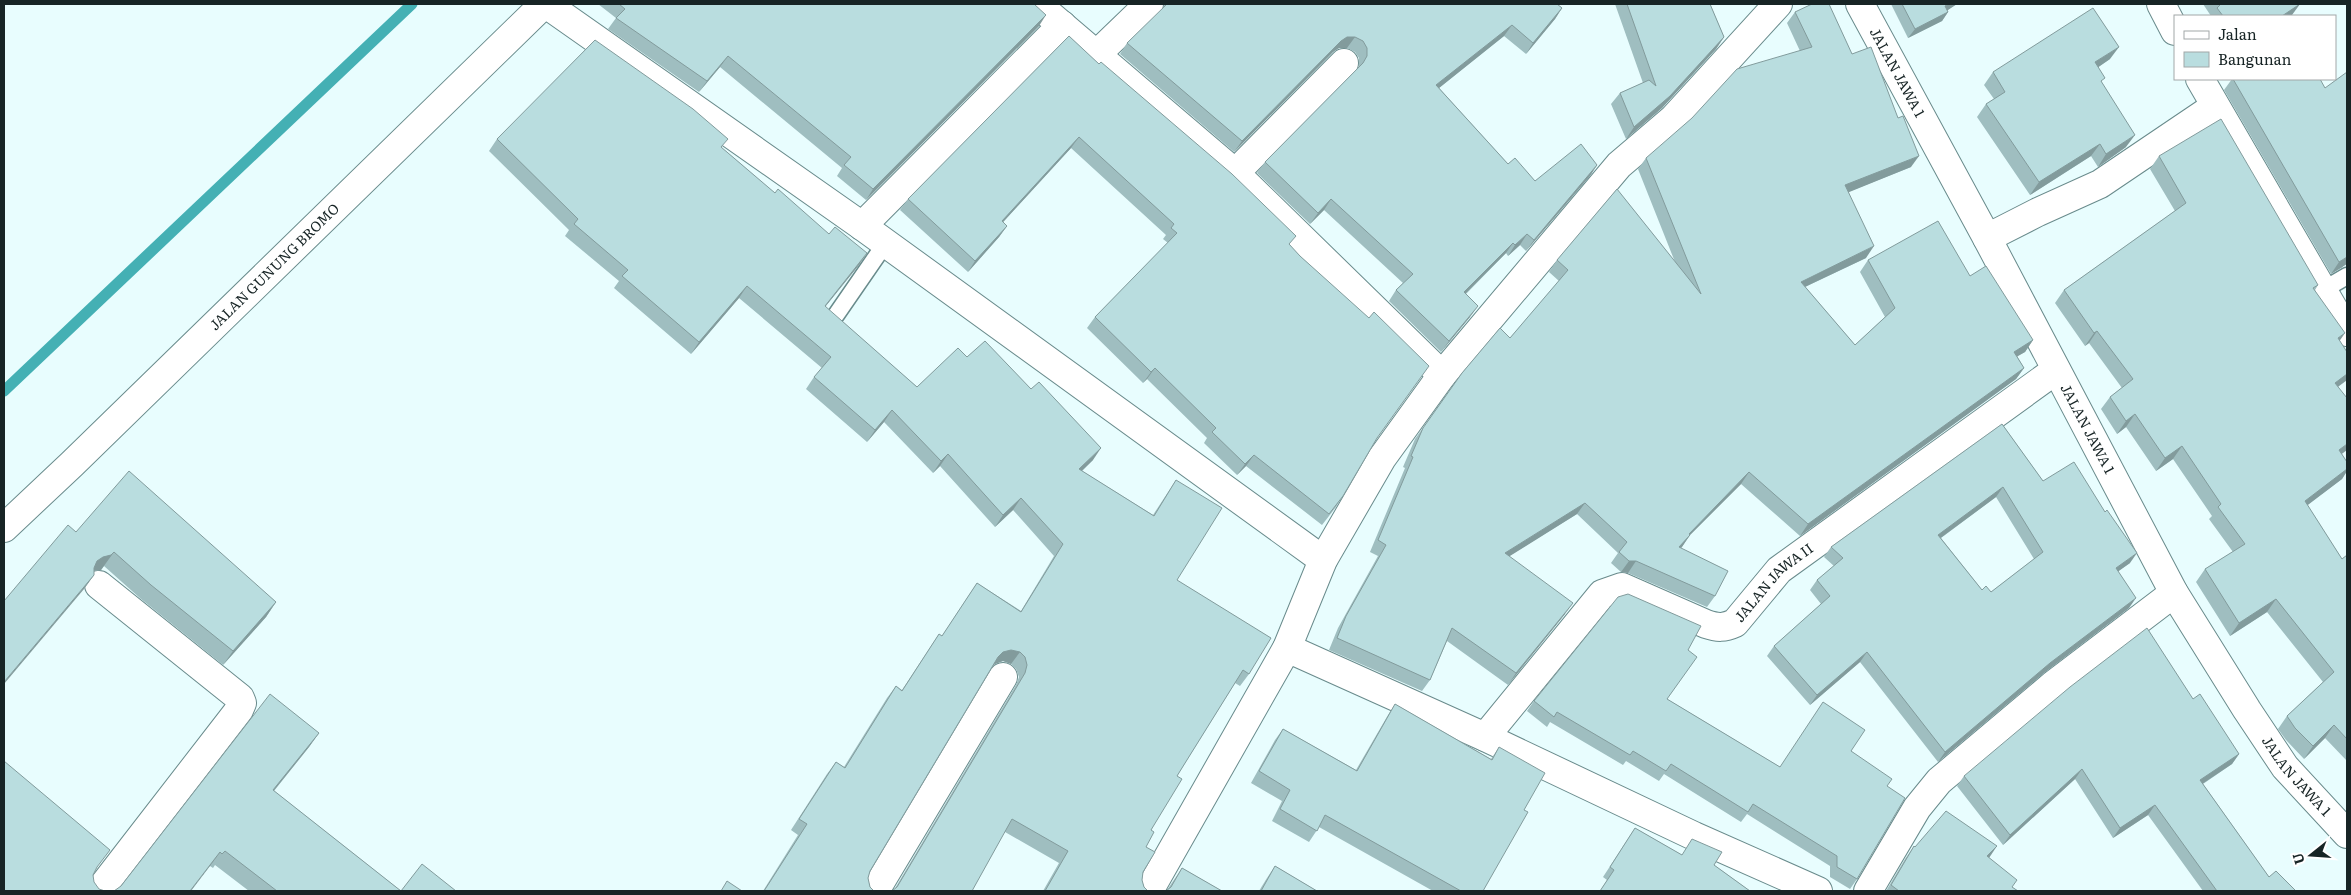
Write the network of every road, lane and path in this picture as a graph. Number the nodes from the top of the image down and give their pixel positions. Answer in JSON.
{"nodes":[{"id":1,"x":545,"y":4,"type":"edge"},
{"id":2,"x":1037,"y":4,"type":"edge"},
{"id":3,"x":1150,"y":4,"type":"edge"},
{"id":4,"x":1778,"y":4,"type":"edge"},
{"id":5,"x":1860,"y":4,"type":"edge"},
{"id":6,"x":2161,"y":4,"type":"edge"},
{"id":7,"x":1062,"y":25,"type":"junction"},
{"id":8,"x":2174,"y":29,"type":"edge"},
{"id":9,"x":1096,"y":55,"type":"junction"},
{"id":10,"x":1344,"y":63,"type":"dead end"},
{"id":11,"x":2200,"y":80,"type":"edge"},
{"id":12,"x":2214,"y":107,"type":"junction"},
{"id":13,"x":1235,"y":172,"type":"junction"},
{"id":14,"x":862,"y":226,"type":"junction"},
{"id":15,"x":1987,"y":238,"type":"junction"},
{"id":16,"x":885,"y":244,"type":"junction"},
{"id":17,"x":2347,"y":276,"type":"edge"},
{"id":18,"x":2324,"y":290,"type":"junction"},
{"id":19,"x":836,"y":315,"type":"edge"},
{"id":20,"x":2347,"y":332,"type":"edge"},
{"id":21,"x":2056,"y":370,"type":"junction"},
{"id":22,"x":1442,"y":375,"type":"junction"},
{"id":23,"x":4,"y":528,"type":"edge"},
{"id":24,"x":1323,"y":560,"type":"junction"},
{"id":25,"x":99,"y":585,"type":"edge"},
{"id":26,"x":2174,"y":593,"type":"junction"},
{"id":27,"x":1287,"y":648,"type":"junction"},
{"id":28,"x":1003,"y":677,"type":"dead end"},
{"id":29,"x":1485,"y":737,"type":"junction"},
{"id":30,"x":2347,"y":834,"type":"edge"},
{"id":31,"x":1781,"y":885,"type":"edge"},
{"id":32,"x":98,"y":891,"type":"edge"},
{"id":33,"x":875,"y":891,"type":"edge"},
{"id":34,"x":1149,"y":891,"type":"edge"},
{"id":35,"x":1818,"y":891,"type":"edge"},
{"id":36,"x":1868,"y":891,"type":"edge"}],
"edges":[{"from":1,"to":14,"type":"street"},
{"from":1,"to":23,"type":"street","name":"JALAN GUNUNG BROMO"},
{"from":2,"to":7,"type":"street"},
{"from":3,"to":9,"type":"street"},
{"from":4,"to":22,"type":"street"},
{"from":5,"to":15,"type":"street","name":"JALAN JAWA 1"},
{"from":6,"to":8,"type":"street"},
{"from":7,"to":9,"type":"street"},
{"from":7,"to":14,"type":"street"},
{"from":9,"to":13,"type":"street"},
{"from":10,"to":13,"type":"street"},
{"from":11,"to":12,"type":"street"},
{"from":12,"to":15,"type":"street"},
{"from":12,"to":18,"type":"street"},
{"from":13,"to":22,"type":"street"},
{"from":14,"to":16,"type":"street"},
{"from":15,"to":21,"type":"street","name":"JALAN JAWA 1"},
{"from":16,"to":19,"type":"lane"},
{"from":16,"to":24,"type":"street"},
{"from":17,"to":18,"type":"lane"},
{"from":18,"to":20,"type":"street"},
{"from":21,"to":26,"type":"street","name":"JALAN JAWA 1"},
{"from":21,"to":29,"type":"street","name":"JALAN JAWA II"},
{"from":22,"to":24,"type":"street"},
{"from":24,"to":27,"type":"street"},
{"from":25,"to":32,"type":"street"},
{"from":26,"to":30,"type":"street","name":"JALAN JAWA 1"},
{"from":26,"to":36,"type":"street"},
{"from":27,"to":29,"type":"street"},
{"from":27,"to":34,"type":"street"},
{"from":28,"to":33,"type":"street"},
{"from":29,"to":31,"type":"street"},
{"from":31,"to":35,"type":"street"}]}
